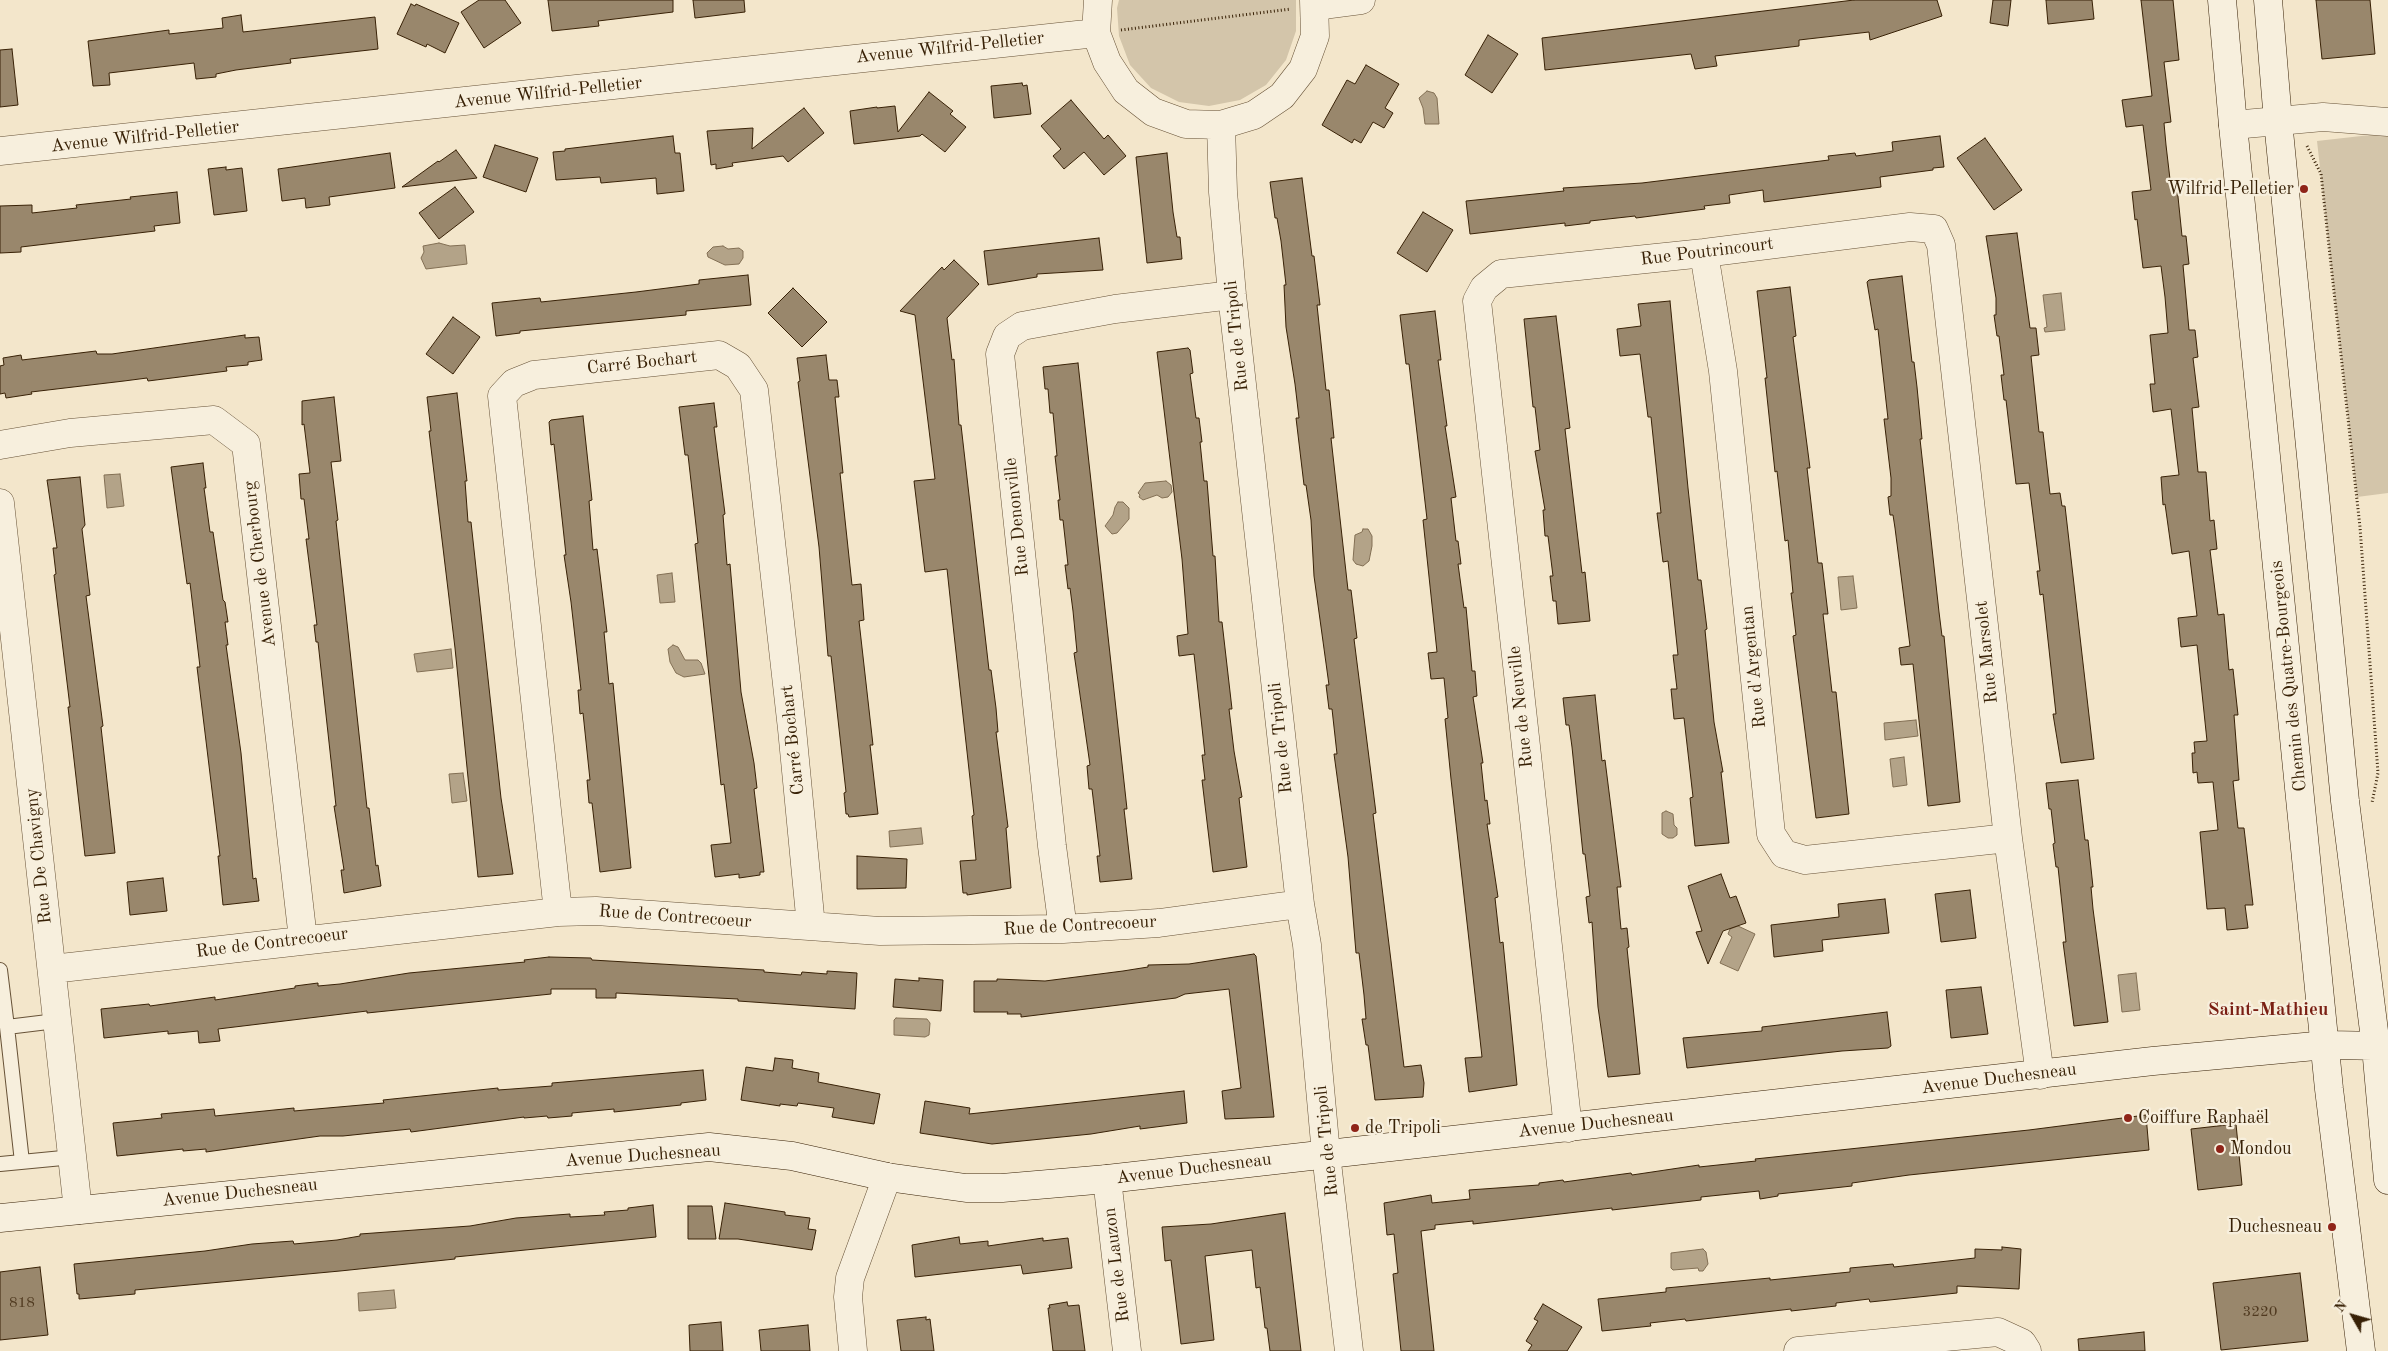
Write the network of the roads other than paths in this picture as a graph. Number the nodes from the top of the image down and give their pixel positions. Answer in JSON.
{"nodes":[{"id":1,"x":1098,"y":0,"type":"edge"},
{"id":2,"x":1361,"y":0,"type":"edge"},
{"id":3,"x":2222,"y":0,"type":"edge"},
{"id":4,"x":2268,"y":0,"type":"edge"},
{"id":5,"x":1314,"y":3,"type":"edge"},
{"id":6,"x":1096,"y":32,"type":"junction"},
{"id":7,"x":2289,"y":120,"type":"junction"},
{"id":8,"x":2388,"y":122,"type":"edge"},
{"id":9,"x":1221,"y":125,"type":"junction"},
{"id":10,"x":2233,"y":125,"type":"junction"},
{"id":11,"x":0,"y":152,"type":"edge"},
{"id":12,"x":1934,"y":229,"type":"joint"},
{"id":13,"x":1704,"y":253,"type":"junction"},
{"id":14,"x":1484,"y":288,"type":"joint"},
{"id":15,"x":1232,"y":295,"type":"junction"},
{"id":16,"x":0,"y":444,"type":"edge"},
{"id":17,"x":0,"y":502,"type":"edge"},
{"id":18,"x":2008,"y":838,"type":"junction"},
{"id":19,"x":1300,"y":904,"type":"junction"},
{"id":20,"x":558,"y":912,"type":"junction"},
{"id":21,"x":811,"y":926,"type":"junction"},
{"id":22,"x":1063,"y":929,"type":"junction"},
{"id":23,"x":303,"y":939,"type":"junction"},
{"id":24,"x":52,"y":969,"type":"junction"},
{"id":25,"x":0,"y":970,"type":"edge"},
{"id":26,"x":56,"y":1021,"type":"junction"},
{"id":27,"x":8,"y":1026,"type":"junction"},
{"id":28,"x":2326,"y":1045,"type":"junction"},
{"id":29,"x":2382,"y":1047,"type":"edge"},
{"id":30,"x":2040,"y":1075,"type":"junction"},
{"id":31,"x":1568,"y":1128,"type":"junction"},
{"id":32,"x":1326,"y":1154,"type":"junction"},
{"id":33,"x":73,"y":1157,"type":"junction"},
{"id":34,"x":22,"y":1162,"type":"junction"},
{"id":35,"x":0,"y":1164,"type":"edge"},
{"id":36,"x":887,"y":1176,"type":"junction"},
{"id":37,"x":1107,"y":1180,"type":"junction"},
{"id":38,"x":2388,"y":1180,"type":"edge"},
{"id":39,"x":78,"y":1210,"type":"junction"},
{"id":40,"x":0,"y":1218,"type":"edge"},
{"id":41,"x":854,"y":1351,"type":"edge"},
{"id":42,"x":1127,"y":1351,"type":"edge"},
{"id":43,"x":1349,"y":1351,"type":"edge"},
{"id":44,"x":1798,"y":1351,"type":"edge"},
{"id":45,"x":2027,"y":1351,"type":"edge"},
{"id":46,"x":2361,"y":1351,"type":"edge"}],
"edges":[{"from":1,"to":6,"type":"street"},
{"from":2,"to":5,"type":"street"},
{"from":3,"to":10,"type":"street","name":"Chemin des Quatre-Bourgeois"},
{"from":4,"to":7,"type":"street"},
{"from":5,"to":9,"type":"street"},
{"from":6,"to":9,"type":"street"},
{"from":6,"to":11,"type":"street","name":"Avenue Wilfrid-Pelletier"},
{"from":7,"to":8,"type":"street"},
{"from":7,"to":10,"type":"street"},
{"from":7,"to":29,"type":"street"},
{"from":9,"to":15,"type":"street","name":"Rue de Tripoli"},
{"from":10,"to":28,"type":"street","name":"Chemin des Quatre-Bourgeois"},
{"from":12,"to":13,"type":"street","name":"Rue Poutrincourt"},
{"from":12,"to":18,"type":"street","name":"Rue Marsolet"},
{"from":13,"to":14,"type":"street","name":"Rue Poutrincourt"},
{"from":13,"to":18,"type":"street","name":"Rue d'Argentan"},
{"from":14,"to":31,"type":"street","name":"Rue de Neuville"},
{"from":15,"to":19,"type":"street","name":"Rue de Tripoli"},
{"from":15,"to":22,"type":"street","name":"Rue Denonville"},
{"from":16,"to":23,"type":"street","name":"Avenue de Cherbourg"},
{"from":17,"to":24,"type":"street","name":"Rue De Chavigny"},
{"from":18,"to":30,"type":"street","name":"Rue Marsolet"},
{"from":19,"to":22,"type":"street","name":"Rue de Contrecoeur"},
{"from":19,"to":32,"type":"street","name":"Rue de Tripoli"},
{"from":20,"to":21,"type":"street","name":"Rue de Contrecoeur"},
{"from":20,"to":21,"type":"street","name":"Carré Bochart"},
{"from":20,"to":23,"type":"street","name":"Rue de Contrecoeur"},
{"from":21,"to":22,"type":"street","name":"Rue de Contrecoeur"},
{"from":23,"to":24,"type":"street","name":"Rue de Contrecoeur"},
{"from":24,"to":26,"type":"street","name":"Rue De Chavigny"},
{"from":25,"to":27,"type":"lane"},
{"from":26,"to":27,"type":"lane"},
{"from":26,"to":33,"type":"street","name":"Rue De Chavigny"},
{"from":27,"to":34,"type":"lane"},
{"from":28,"to":29,"type":"street","name":"Avenue Duchesneau"},
{"from":28,"to":30,"type":"street","name":"Avenue Duchesneau"},
{"from":28,"to":46,"type":"street","name":"Chemin des Quatre-Bourgeois"},
{"from":29,"to":38,"type":"street"},
{"from":30,"to":31,"type":"street","name":"Avenue Duchesneau"},
{"from":31,"to":32,"type":"street","name":"Avenue Duchesneau"},
{"from":32,"to":37,"type":"street","name":"Avenue Duchesneau"},
{"from":32,"to":43,"type":"street","name":"Rue de Tripoli"},
{"from":33,"to":34,"type":"lane"},
{"from":33,"to":39,"type":"street","name":"Rue De Chavigny"},
{"from":34,"to":35,"type":"lane"},
{"from":36,"to":37,"type":"street","name":"Avenue Duchesneau"},
{"from":36,"to":39,"type":"street","name":"Avenue Duchesneau"},
{"from":36,"to":41,"type":"street"},
{"from":37,"to":42,"type":"street","name":"Rue de Lauzon"},
{"from":39,"to":40,"type":"street","name":"Avenue Duchesneau"},
{"from":44,"to":45,"type":"street"}]}
